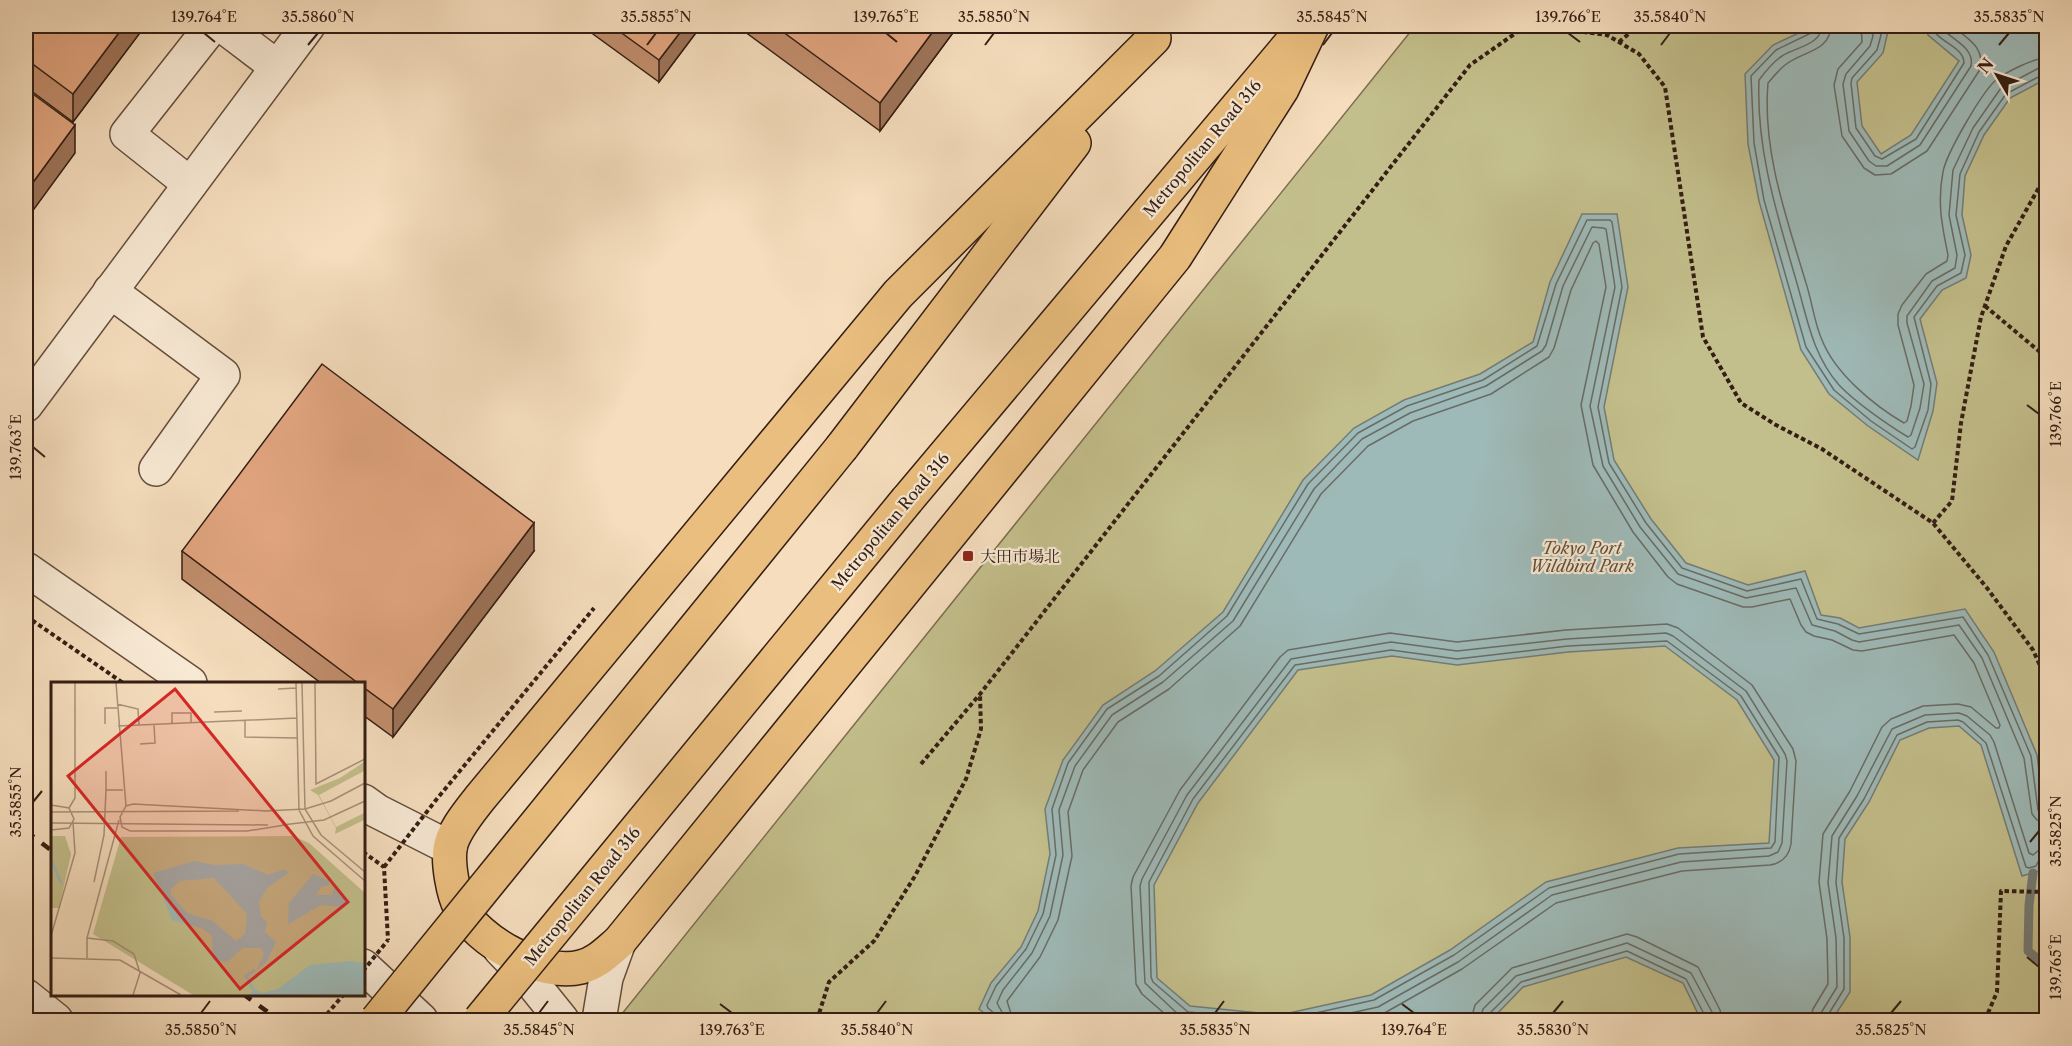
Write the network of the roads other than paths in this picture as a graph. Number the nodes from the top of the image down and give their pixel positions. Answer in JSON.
{"nodes":[{"id":1,"x":212,"y":26,"type":"edge"},
{"id":2,"x":223,"y":26,"type":"edge"},
{"id":3,"x":308,"y":26,"type":"edge"},
{"id":4,"x":1305,"y":26,"type":"edge"},
{"id":5,"x":1312,"y":26,"type":"edge"},
{"id":6,"x":1159,"y":32,"type":"edge"},
{"id":7,"x":277,"y":67,"type":"junction"},
{"id":8,"x":190,"y":184,"type":"junction"},
{"id":9,"x":110,"y":291,"type":"junction"},
{"id":10,"x":30,"y":390,"type":"edge"},
{"id":11,"x":156,"y":469,"type":"dead end"},
{"id":12,"x":26,"y":569,"type":"edge"},
{"id":13,"x":189,"y":682,"type":"edge"},
{"id":14,"x":364,"y":802,"type":"edge"},
{"id":15,"x":450,"y":848,"type":"junction"},
{"id":16,"x":489,"y":938,"type":"junction"},
{"id":17,"x":619,"y":942,"type":"junction"},
{"id":18,"x":364,"y":967,"type":"edge"},
{"id":19,"x":26,"y":996,"type":"edge"},
{"id":20,"x":56,"y":1020,"type":"edge"},
{"id":21,"x":377,"y":1020,"type":"edge"},
{"id":22,"x":421,"y":1020,"type":"edge"},
{"id":23,"x":480,"y":1020,"type":"edge"},
{"id":24,"x":562,"y":1020,"type":"edge"},
{"id":25,"x":599,"y":1020,"type":"edge"}],
"edges":[{"from":1,"to":8,"type":"street"},
{"from":2,"to":7,"type":"street"},
{"from":3,"to":7,"type":"street"},
{"from":4,"to":23,"type":"main road","name":"Metropolitan Road 316","bridge":true},
{"from":5,"to":17,"type":"main road"},
{"from":6,"to":15,"type":"main road"},
{"from":6,"to":21,"type":"main road","bridge":true},
{"from":7,"to":8,"type":"street"},
{"from":8,"to":9,"type":"street"},
{"from":9,"to":10,"type":"street"},
{"from":9,"to":11,"type":"street"},
{"from":12,"to":13,"type":"street"},
{"from":14,"to":15,"type":"street"},
{"from":15,"to":16,"type":"main road"},
{"from":16,"to":17,"type":"main road"},
{"from":16,"to":24,"type":"street"},
{"from":17,"to":25,"type":"street"},
{"from":18,"to":22,"type":"street"},
{"from":19,"to":20,"type":"street"}]}
